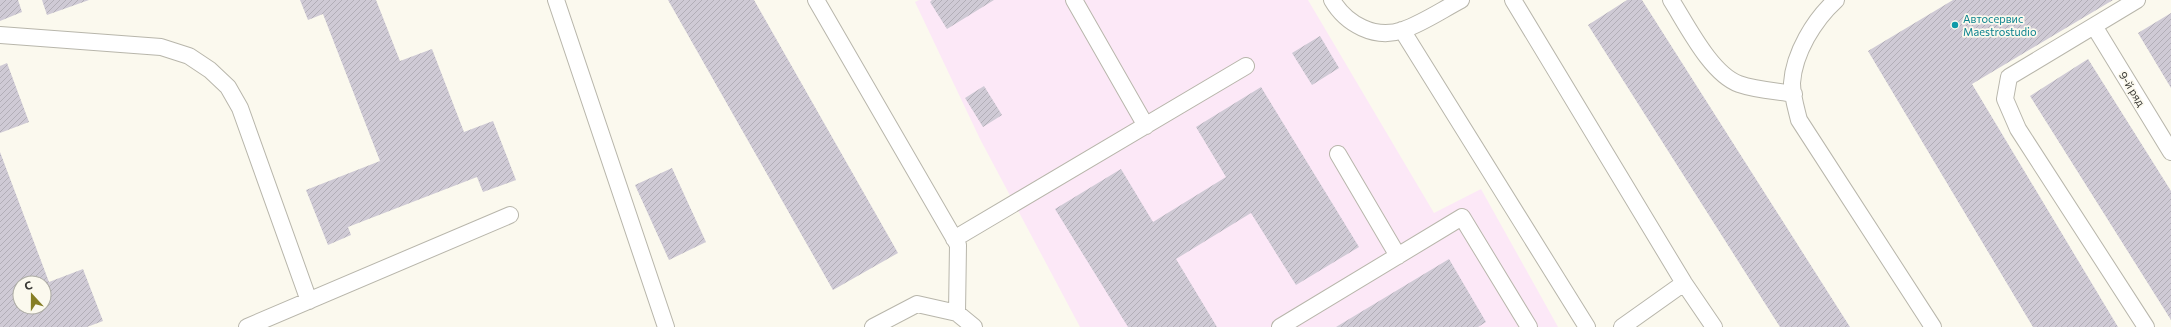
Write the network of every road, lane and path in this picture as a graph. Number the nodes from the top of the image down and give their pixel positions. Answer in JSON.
{"nodes":[{"id":1,"x":556,"y":0,"type":"edge"},
{"id":2,"x":816,"y":0,"type":"edge"},
{"id":3,"x":1074,"y":0,"type":"edge"},
{"id":4,"x":1332,"y":0,"type":"edge"},
{"id":5,"x":1461,"y":0,"type":"edge"},
{"id":6,"x":1513,"y":0,"type":"edge"},
{"id":7,"x":1671,"y":0,"type":"edge"},
{"id":8,"x":1836,"y":0,"type":"edge"},
{"id":9,"x":2137,"y":0,"type":"edge"},
{"id":10,"x":2094,"y":26,"type":"junction"},
{"id":11,"x":1402,"y":30,"type":"junction"},
{"id":12,"x":0,"y":35,"type":"edge"},
{"id":13,"x":1246,"y":66,"type":"dead end"},
{"id":14,"x":1794,"y":94,"type":"junction"},
{"id":15,"x":1146,"y":126,"type":"junction"},
{"id":16,"x":2171,"y":152,"type":"edge"},
{"id":17,"x":1338,"y":154,"type":"dead end"},
{"id":18,"x":510,"y":216,"type":"dead end"},
{"id":19,"x":954,"y":239,"type":"junction"},
{"id":20,"x":1398,"y":256,"type":"junction"},
{"id":21,"x":1684,"y":283,"type":"junction"},
{"id":22,"x":309,"y":301,"type":"junction"},
{"id":23,"x":957,"y":314,"type":"junction"},
{"id":24,"x":1282,"y":326,"type":"edge"},
{"id":25,"x":247,"y":327,"type":"edge"},
{"id":26,"x":666,"y":327,"type":"edge"},
{"id":27,"x":873,"y":327,"type":"edge"},
{"id":28,"x":974,"y":327,"type":"edge"},
{"id":29,"x":1529,"y":327,"type":"edge"},
{"id":30,"x":1587,"y":327,"type":"edge"},
{"id":31,"x":1622,"y":327,"type":"edge"},
{"id":32,"x":1714,"y":327,"type":"edge"},
{"id":33,"x":1933,"y":327,"type":"edge"},
{"id":34,"x":2146,"y":327,"type":"edge"}],
"edges":[{"from":1,"to":26,"type":"lane"},
{"from":2,"to":19,"type":"lane"},
{"from":3,"to":15,"type":"lane"},
{"from":4,"to":11,"type":"lane"},
{"from":5,"to":11,"type":"lane"},
{"from":6,"to":21,"type":"lane"},
{"from":7,"to":14,"type":"lane"},
{"from":8,"to":14,"type":"lane"},
{"from":9,"to":10,"type":"lane"},
{"from":10,"to":16,"type":"lane","name":"9-й ряд"},
{"from":10,"to":34,"type":"lane"},
{"from":11,"to":30,"type":"lane"},
{"from":12,"to":22,"type":"lane"},
{"from":13,"to":15,"type":"lane"},
{"from":14,"to":33,"type":"lane"},
{"from":15,"to":19,"type":"lane"},
{"from":17,"to":20,"type":"lane"},
{"from":18,"to":22,"type":"lane"},
{"from":19,"to":23,"type":"lane"},
{"from":20,"to":24,"type":"lane"},
{"from":20,"to":29,"type":"lane"},
{"from":21,"to":31,"type":"lane"},
{"from":21,"to":32,"type":"lane"},
{"from":22,"to":25,"type":"lane"},
{"from":23,"to":27,"type":"lane"},
{"from":23,"to":28,"type":"lane"}]}
